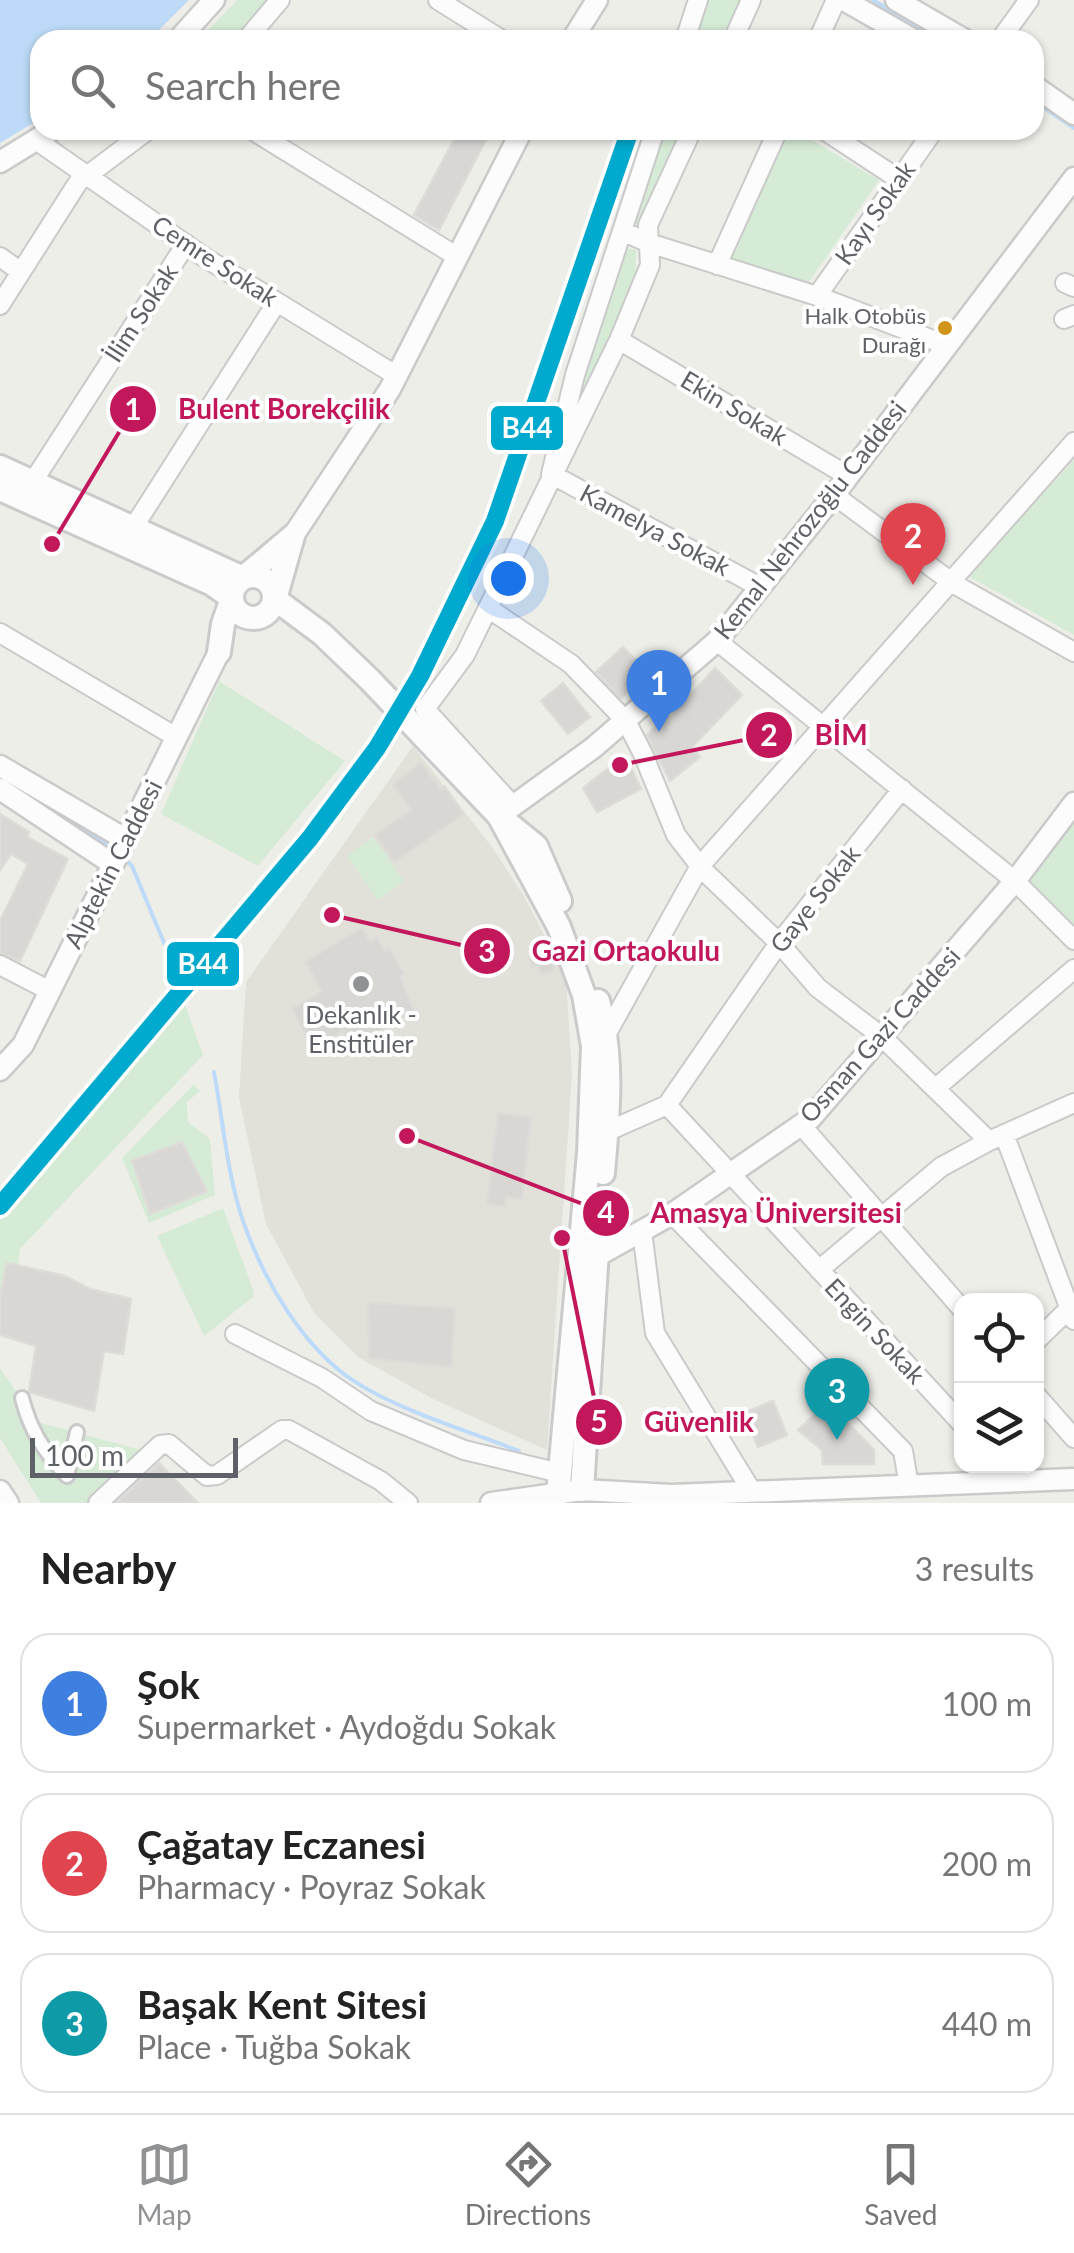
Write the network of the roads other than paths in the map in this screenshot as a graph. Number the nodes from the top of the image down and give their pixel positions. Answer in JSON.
{"nodes":[{"id":1,"x":214,"y":0,"type":"edge"},
{"id":2,"x":280,"y":0,"type":"edge"},
{"id":3,"x":438,"y":0,"type":"edge"},
{"id":4,"x":597,"y":0,"type":"edge"},
{"id":5,"x":698,"y":0,"type":"edge"},
{"id":6,"x":751,"y":0,"type":"edge"},
{"id":7,"x":836,"y":0,"type":"edge"},
{"id":8,"x":844,"y":0,"type":"edge"},
{"id":9,"x":896,"y":0,"type":"edge"},
{"id":10,"x":1029,"y":0,"type":"edge"},
{"id":11,"x":187,"y":30,"type":"edge"},
{"id":12,"x":254,"y":30,"type":"edge"},
{"id":13,"x":486,"y":30,"type":"edge"},
{"id":14,"x":578,"y":30,"type":"edge"},
{"id":15,"x":688,"y":30,"type":"edge"},
{"id":16,"x":738,"y":30,"type":"edge"},
{"id":17,"x":822,"y":30,"type":"edge"},
{"id":18,"x":896,"y":30,"type":"edge"},
{"id":19,"x":948,"y":30,"type":"edge"},
{"id":20,"x":1007,"y":30,"type":"edge"},
{"id":21,"x":1044,"y":93,"type":"edge"},
{"id":22,"x":1074,"y":114,"type":"edge"},
{"id":23,"x":36,"y":140,"type":"edge"},
{"id":24,"x":49,"y":140,"type":"edge"},
{"id":25,"x":134,"y":140,"type":"edge"},
{"id":26,"x":268,"y":140,"type":"edge"},
{"id":27,"x":517,"y":140,"type":"edge"},
{"id":28,"x":653,"y":140,"type":"edge"},
{"id":29,"x":687,"y":140,"type":"edge"},
{"id":30,"x":773,"y":140,"type":"edge"},
{"id":31,"x":839,"y":140,"type":"edge"},
{"id":32,"x":926,"y":140,"type":"edge"},
{"id":33,"x":0,"y":162,"type":"edge"},
{"id":34,"x":86,"y":174,"type":"junction"},
{"id":35,"x":898,"y":178,"type":"junction"},
{"id":36,"x":1074,"y":178,"type":"edge"},
{"id":37,"x":622,"y":232,"type":"junction"},
{"id":38,"x":649,"y":243,"type":"junction"},
{"id":39,"x":186,"y":244,"type":"junction"},
{"id":40,"x":456,"y":256,"type":"junction"},
{"id":41,"x":0,"y":257,"type":"edge"},
{"id":42,"x":717,"y":264,"type":"junction"},
{"id":43,"x":21,"y":272,"type":"junction"},
{"id":44,"x":817,"y":296,"type":"junction"},
{"id":45,"x":277,"y":302,"type":"junction"},
{"id":46,"x":0,"y":305,"type":"edge"},
{"id":47,"x":619,"y":340,"type":"junction"},
{"id":48,"x":946,"y":344,"type":"junction"},
{"id":49,"x":396,"y":376,"type":"junction"},
{"id":50,"x":1074,"y":442,"type":"edge"},
{"id":51,"x":0,"y":466,"type":"edge"},
{"id":52,"x":551,"y":474,"type":"junction"},
{"id":53,"x":848,"y":476,"type":"junction"},
{"id":54,"x":32,"y":482,"type":"junction"},
{"id":55,"x":0,"y":490,"type":"edge"},
{"id":56,"x":834,"y":495,"type":"junction"},
{"id":57,"x":134,"y":528,"type":"junction"},
{"id":58,"x":293,"y":536,"type":"junction"},
{"id":59,"x":949,"y":580,"type":"junction"},
{"id":60,"x":758,"y":586,"type":"junction"},
{"id":61,"x":238,"y":588,"type":"junction"},
{"id":62,"x":268,"y":608,"type":"junction"},
{"id":63,"x":488,"y":608,"type":"junction"},
{"id":64,"x":0,"y":633,"type":"edge"},
{"id":65,"x":716,"y":641,"type":"junction"},
{"id":66,"x":219,"y":652,"type":"junction"},
{"id":67,"x":1074,"y":652,"type":"edge"},
{"id":68,"x":626,"y":721,"type":"junction"},
{"id":69,"x":825,"y":728,"type":"junction"},
{"id":70,"x":176,"y":737,"type":"junction"},
{"id":71,"x":0,"y":766,"type":"edge"},
{"id":72,"x":902,"y":789,"type":"junction"},
{"id":73,"x":0,"y":791,"type":"edge"},
{"id":74,"x":1074,"y":804,"type":"edge"},
{"id":75,"x":506,"y":811,"type":"junction"},
{"id":76,"x":125,"y":839,"type":"junction"},
{"id":77,"x":111,"y":863,"type":"junction"},
{"id":78,"x":700,"y":866,"type":"junction"},
{"id":79,"x":1015,"y":880,"type":"junction"},
{"id":80,"x":1074,"y":940,"type":"edge"},
{"id":81,"x":778,"y":943,"type":"junction"},
{"id":82,"x":0,"y":965,"type":"edge"},
{"id":83,"x":1074,"y":969,"type":"edge"},
{"id":84,"x":50,"y":991,"type":"junction"},
{"id":85,"x":607,"y":1032,"type":"junction"},
{"id":86,"x":881,"y":1036,"type":"junction"},
{"id":87,"x":0,"y":1070,"type":"edge"},
{"id":88,"x":936,"y":1087,"type":"junction"},
{"id":89,"x":1074,"y":1103,"type":"edge"},
{"id":90,"x":667,"y":1105,"type":"junction"},
{"id":91,"x":801,"y":1125,"type":"junction"},
{"id":92,"x":606,"y":1132,"type":"junction"},
{"id":93,"x":996,"y":1138,"type":"junction"},
{"id":94,"x":731,"y":1174,"type":"junction"},
{"id":95,"x":672,"y":1214,"type":"junction"},
{"id":96,"x":883,"y":1220,"type":"junction"},
{"id":97,"x":642,"y":1231,"type":"junction"},
{"id":98,"x":597,"y":1256,"type":"junction"},
{"id":99,"x":820,"y":1270,"type":"junction"},
{"id":100,"x":954,"y":1300,"type":"edge"},
{"id":101,"x":1072,"y":1310,"type":"edge"},
{"id":102,"x":236,"y":1334,"type":"dead end"},
{"id":103,"x":1044,"y":1334,"type":"edge"},
{"id":104,"x":22,"y":1398,"type":"dead end"},
{"id":105,"x":1044,"y":1404,"type":"edge"},
{"id":106,"x":954,"y":1415,"type":"edge"},
{"id":107,"x":77,"y":1432,"type":"dead end"},
{"id":108,"x":1074,"y":1438,"type":"edge"},
{"id":109,"x":1007,"y":1473,"type":"edge"},
{"id":110,"x":1074,"y":1478,"type":"edge"},
{"id":111,"x":558,"y":1483,"type":"junction"},
{"id":112,"x":1016,"y":1483,"type":"junction"},
{"id":113,"x":909,"y":1486,"type":"junction"},
{"id":114,"x":0,"y":1490,"type":"edge"},
{"id":115,"x":756,"y":1496,"type":"edge"},
{"id":116,"x":584,"y":1497,"type":"edge"},
{"id":117,"x":673,"y":1499,"type":"edge"},
{"id":118,"x":8,"y":1503,"type":"edge"},
{"id":119,"x":98,"y":1503,"type":"edge"},
{"id":120,"x":408,"y":1503,"type":"edge"},
{"id":121,"x":491,"y":1503,"type":"edge"},
{"id":122,"x":782,"y":1503,"type":"edge"}],
"edges":[{"from":1,"to":11,"type":"street"},
{"from":2,"to":12,"type":"street"},
{"from":3,"to":13,"type":"street"},
{"from":4,"to":14,"type":"street"},
{"from":5,"to":15,"type":"street"},
{"from":6,"to":16,"type":"street"},
{"from":7,"to":17,"type":"street"},
{"from":8,"to":18,"type":"street"},
{"from":9,"to":19,"type":"street"},
{"from":10,"to":20,"type":"street"},
{"from":21,"to":22,"type":"street"},
{"from":23,"to":33,"type":"street"},
{"from":24,"to":34,"type":"street","name":"Cemre Sokak"},
{"from":25,"to":34,"type":"street"},
{"from":26,"to":40,"type":"street"},
{"from":27,"to":40,"type":"street"},
{"from":28,"to":37,"type":"street"},
{"from":29,"to":38,"type":"street"},
{"from":30,"to":42,"type":"street"},
{"from":31,"to":35,"type":"street"},
{"from":32,"to":35,"type":"street","name":"Kayı Sokak"},
{"from":34,"to":39,"type":"street","name":"Cemre Sokak"},
{"from":34,"to":43,"type":"street"},
{"from":35,"to":44,"type":"street","name":"Kayı Sokak"},
{"from":36,"to":48,"type":"street","name":"Kemal Nehrozoğlu Caddesi"},
{"from":37,"to":38,"type":"street"},
{"from":37,"to":52,"type":"street"},
{"from":38,"to":42,"type":"street"},
{"from":38,"to":47,"type":"street"},
{"from":39,"to":45,"type":"street","name":"Cemre Sokak"},
{"from":39,"to":54,"type":"street","name":"İlim Sokak"},
{"from":40,"to":49,"type":"street"},
{"from":41,"to":43,"type":"street"},
{"from":42,"to":44,"type":"street"},
{"from":43,"to":46,"type":"street"},
{"from":44,"to":48,"type":"street"},
{"from":45,"to":49,"type":"street","name":"Cemre Sokak"},
{"from":45,"to":57,"type":"street"},
{"from":47,"to":52,"type":"street"},
{"from":47,"to":53,"type":"street","name":"Ekin Sokak"},
{"from":48,"to":53,"type":"street","name":"Kemal Nehrozoğlu Caddesi"},
{"from":49,"to":58,"type":"street"},
{"from":50,"to":59,"type":"street"},
{"from":51,"to":54,"type":"main road"},
{"from":52,"to":60,"type":"street","name":"Kamelya Sokak"},
{"from":52,"to":63,"type":"street"},
{"from":53,"to":56,"type":"street","name":"Kemal Nehrozoğlu Caddesi"},
{"from":54,"to":57,"type":"main road"},
{"from":55,"to":61,"type":"main road"},
{"from":56,"to":59,"type":"street"},
{"from":56,"to":60,"type":"street","name":"Kemal Nehrozoğlu Caddesi"},
{"from":57,"to":61,"type":"main road"},
{"from":58,"to":61,"type":"main road"},
{"from":58,"to":62,"type":"main road"},
{"from":59,"to":67,"type":"street"},
{"from":59,"to":69,"type":"street"},
{"from":60,"to":65,"type":"street","name":"Kemal Nehrozoğlu Caddesi"},
{"from":61,"to":62,"type":"main road"},
{"from":61,"to":62,"type":"main road"},
{"from":61,"to":66,"type":"main road"},
{"from":62,"to":66,"type":"main road"},
{"from":62,"to":75,"type":"main road"},
{"from":63,"to":68,"type":"street"},
{"from":63,"to":75,"type":"street"},
{"from":64,"to":70,"type":"street"},
{"from":65,"to":68,"type":"street","name":"Kemal Nehrozoğlu Caddesi"},
{"from":65,"to":69,"type":"street"},
{"from":66,"to":70,"type":"street","name":"Alptekin Caddesi"},
{"from":68,"to":75,"type":"street","name":"Kemal Nehrozoğlu Caddesi"},
{"from":68,"to":78,"type":"street"},
{"from":69,"to":72,"type":"street"},
{"from":69,"to":78,"type":"street"},
{"from":70,"to":76,"type":"street","name":"Alptekin Caddesi"},
{"from":71,"to":76,"type":"street"},
{"from":72,"to":79,"type":"street"},
{"from":72,"to":81,"type":"street","name":"Gaye Sokak"},
{"from":73,"to":77,"type":"street"},
{"from":74,"to":79,"type":"street","name":"Osman Gazi Caddesi"},
{"from":75,"to":85,"type":"main road"},
{"from":75,"to":111,"type":"main road"},
{"from":76,"to":77,"type":"street","name":"Alptekin Caddesi"},
{"from":77,"to":84,"type":"street","name":"Alptekin Caddesi"},
{"from":78,"to":81,"type":"street"},
{"from":78,"to":85,"type":"street"},
{"from":79,"to":80,"type":"street"},
{"from":79,"to":86,"type":"street","name":"Osman Gazi Caddesi"},
{"from":81,"to":86,"type":"street"},
{"from":81,"to":90,"type":"street","name":"Gaye Sokak"},
{"from":82,"to":84,"type":"street"},
{"from":83,"to":88,"type":"street"},
{"from":84,"to":87,"type":"street","name":"Alptekin Caddesi"},
{"from":85,"to":92,"type":"main road"},
{"from":86,"to":88,"type":"street"},
{"from":86,"to":91,"type":"street","name":"Osman Gazi Caddesi"},
{"from":88,"to":93,"type":"street"},
{"from":89,"to":93,"type":"street"},
{"from":90,"to":92,"type":"street"},
{"from":90,"to":94,"type":"street","name":"Engin Sokak"},
{"from":91,"to":94,"type":"street","name":"Osman Gazi Caddesi"},
{"from":91,"to":96,"type":"street"},
{"from":92,"to":98,"type":"main road"},
{"from":93,"to":96,"type":"street"},
{"from":93,"to":101,"type":"street"},
{"from":94,"to":95,"type":"street","name":"Osman Gazi Caddesi"},
{"from":94,"to":99,"type":"street","name":"Engin Sokak"},
{"from":95,"to":97,"type":"street","name":"Osman Gazi Caddesi"},
{"from":95,"to":113,"type":"street"},
{"from":96,"to":99,"type":"street"},
{"from":96,"to":100,"type":"street"},
{"from":97,"to":98,"type":"street","name":"Osman Gazi Caddesi"},
{"from":97,"to":115,"type":"street"},
{"from":98,"to":116,"type":"main road"},
{"from":99,"to":106,"type":"street","name":"Engin Sokak"},
{"from":101,"to":103,"type":"street"},
{"from":102,"to":111,"type":"street"},
{"from":104,"to":107,"type":"street"},
{"from":105,"to":108,"type":"street"},
{"from":109,"to":112,"type":"street"},
{"from":110,"to":112,"type":"street"},
{"from":111,"to":116,"type":"street"},
{"from":111,"to":121,"type":"street"},
{"from":112,"to":113,"type":"street"},
{"from":113,"to":115,"type":"street"},
{"from":114,"to":118,"type":"street"},
{"from":115,"to":117,"type":"street"},
{"from":115,"to":122,"type":"street"},
{"from":116,"to":117,"type":"street"},
{"from":119,"to":120,"type":"street"}]}
